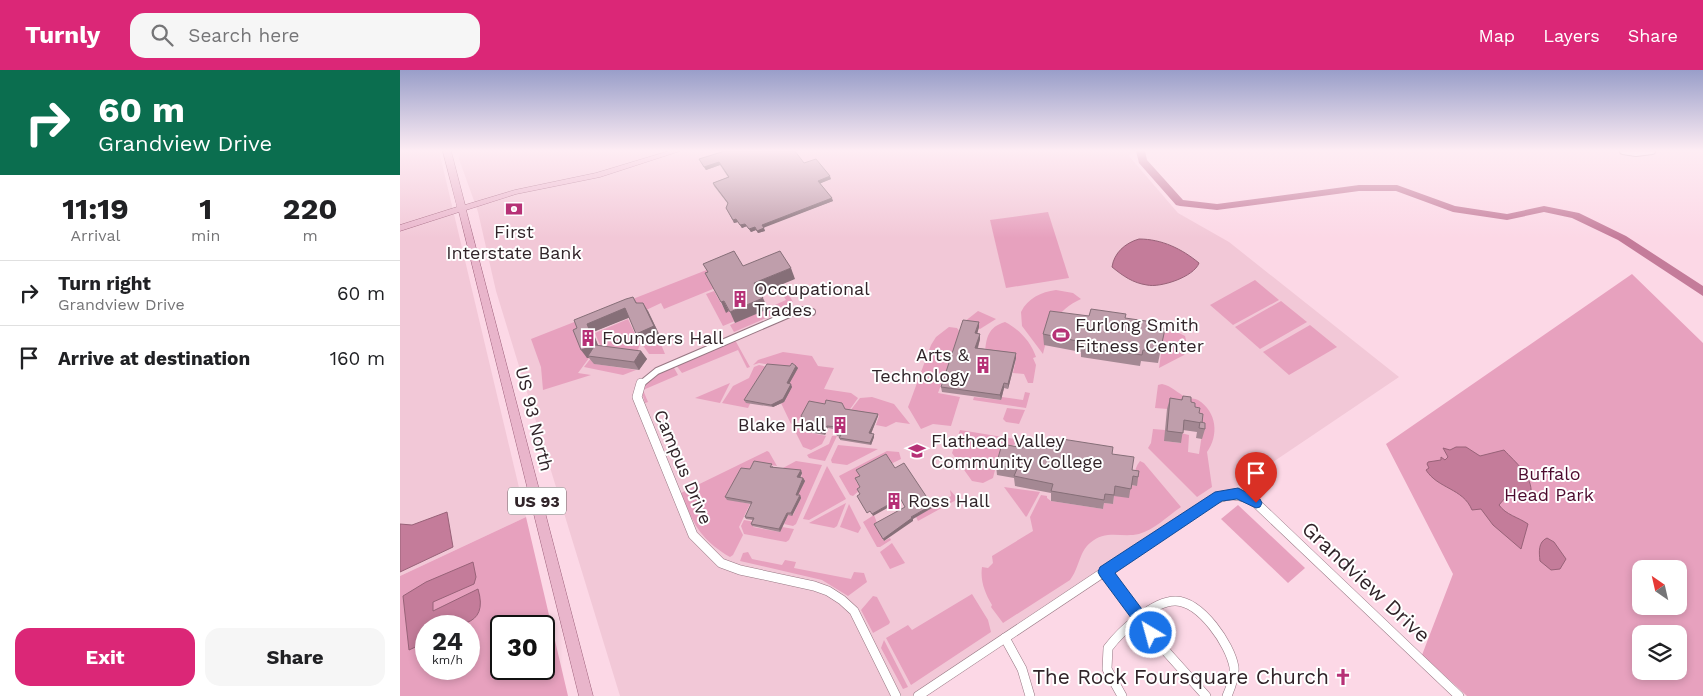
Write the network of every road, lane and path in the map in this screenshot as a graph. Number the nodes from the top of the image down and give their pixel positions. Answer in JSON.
{"nodes":[{"id":1,"x":454,"y":180,"type":"edge"},
{"id":2,"x":545,"y":180,"type":"edge"},
{"id":3,"x":569,"y":180,"type":"edge"},
{"id":4,"x":461,"y":206,"type":"junction"},
{"id":5,"x":400,"y":222,"type":"edge"},
{"id":6,"x":400,"y":228,"type":"edge"},
{"id":7,"x":812,"y":312,"type":"dead end"},
{"id":8,"x":1105,"y":572,"type":"junction"},
{"id":9,"x":1140,"y":618,"type":"junction"},
{"id":10,"x":1005,"y":638,"type":"junction"},
{"id":11,"x":586,"y":696,"type":"edge"},
{"id":12,"x":896,"y":696,"type":"edge"},
{"id":13,"x":918,"y":696,"type":"edge"},
{"id":14,"x":1030,"y":696,"type":"edge"},
{"id":15,"x":1122,"y":696,"type":"edge"},
{"id":16,"x":1206,"y":696,"type":"edge"},
{"id":17,"x":1227,"y":696,"type":"edge"},
{"id":18,"x":1459,"y":696,"type":"edge"}],
"edges":[{"from":1,"to":4,"type":"main road","name":"US 93 North","number":"US 93"},
{"from":2,"to":4,"type":"main road"},
{"from":3,"to":4,"type":"main road"},
{"from":4,"to":5,"type":"main road"},
{"from":4,"to":6,"type":"main road"},
{"from":4,"to":11,"type":"main road","name":"US 93 North","number":"US 93"},
{"from":7,"to":12,"type":"street","name":"Campus Drive"},
{"from":8,"to":9,"type":"street"},
{"from":8,"to":10,"type":"street","name":"Grandview Drive"},
{"from":8,"to":18,"type":"street","name":"Grandview Drive"},
{"from":9,"to":15,"type":"street"},
{"from":9,"to":16,"type":"street"},
{"from":9,"to":17,"type":"street"},
{"from":10,"to":13,"type":"street","name":"Grandview Drive"},
{"from":10,"to":14,"type":"street"}]}
